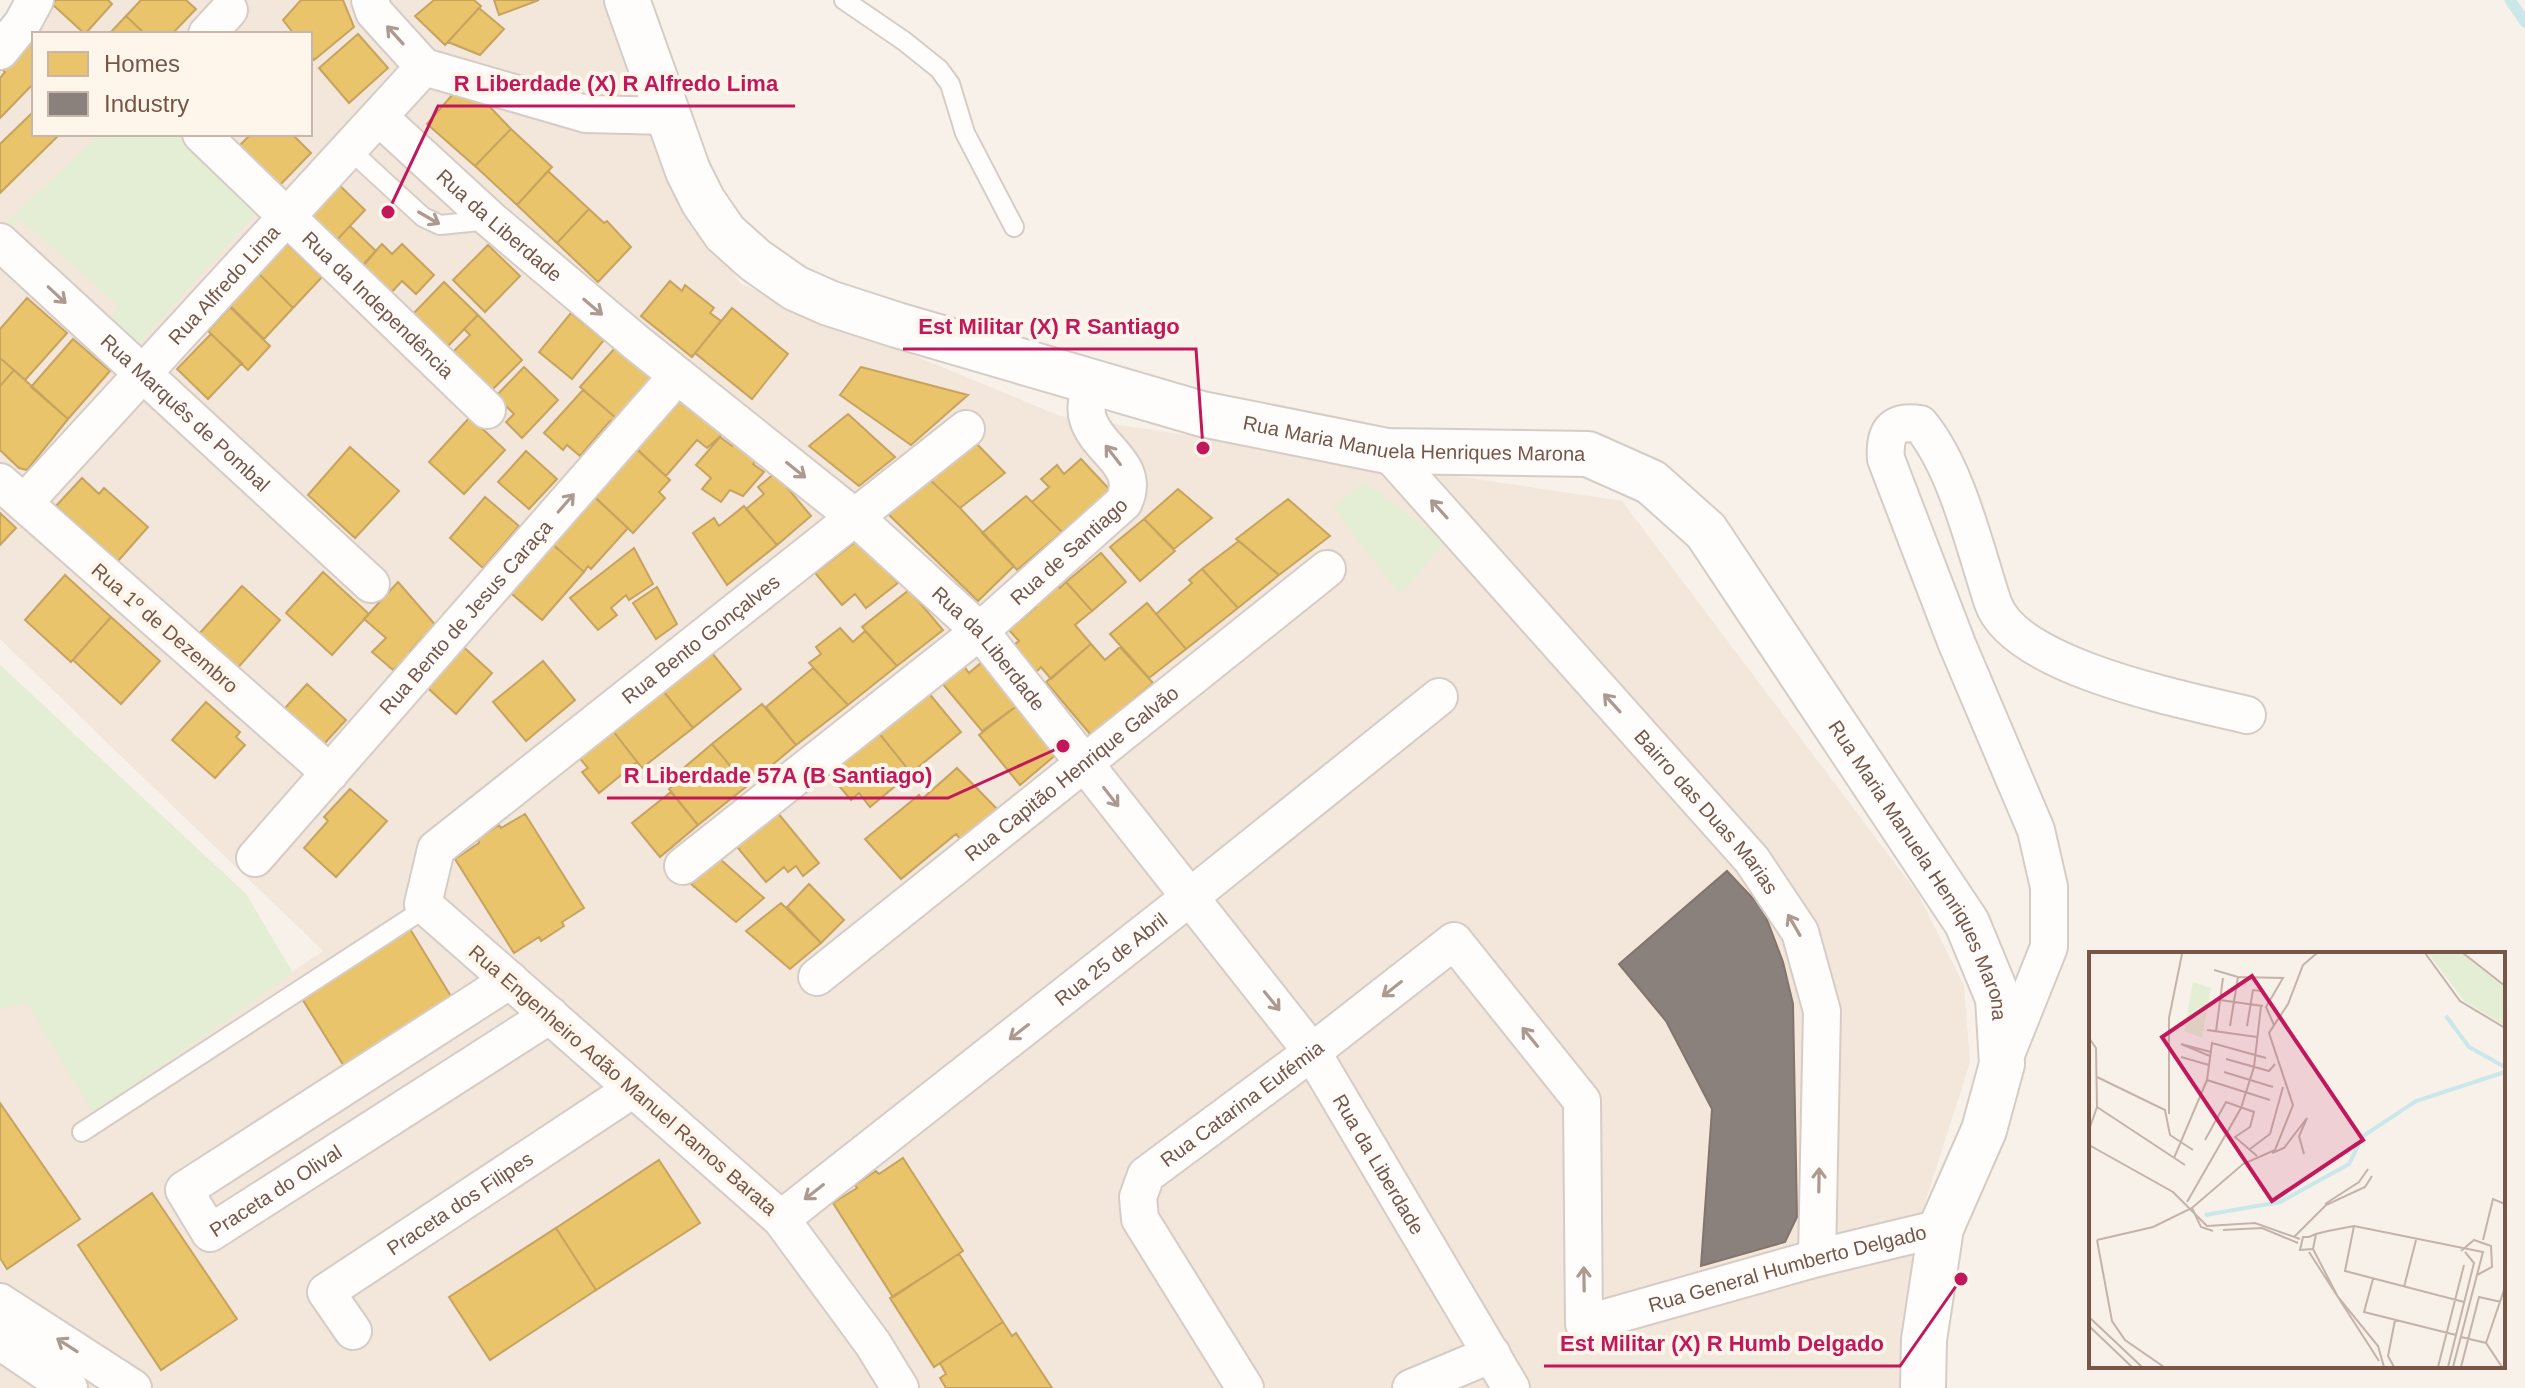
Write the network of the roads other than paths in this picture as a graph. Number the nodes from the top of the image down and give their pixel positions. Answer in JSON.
{"nodes":[{"id":1,"x":35,"y":0,"type":"edge"},
{"id":2,"x":370,"y":0,"type":"edge"},
{"id":3,"x":627,"y":0,"type":"edge"},
{"id":4,"x":844,"y":0,"type":"edge"},
{"id":5,"x":0,"y":51,"type":"edge"},
{"id":6,"x":424,"y":67,"type":"junction"},
{"id":7,"x":668,"y":116,"type":"junction"},
{"id":8,"x":379,"y":117,"type":"junction"},
{"id":9,"x":203,"y":136,"type":"edge"},
{"id":10,"x":349,"y":149,"type":"junction"},
{"id":11,"x":288,"y":216,"type":"junction"},
{"id":12,"x":491,"y":220,"type":"junction"},
{"id":13,"x":1014,"y":227,"type":"dead end"},
{"id":14,"x":0,"y":242,"type":"edge"},
{"id":15,"x":143,"y":373,"type":"junction"},
{"id":16,"x":677,"y":376,"type":"junction"},
{"id":17,"x":1091,"y":381,"type":"junction"},
{"id":18,"x":487,"y":410,"type":"dead end"},
{"id":19,"x":966,"y":429,"type":"dead end"},
{"id":20,"x":1387,"y":451,"type":"junction"},
{"id":21,"x":12,"y":493,"type":"edge"},
{"id":22,"x":856,"y":518,"type":"junction"},
{"id":23,"x":1327,"y":569,"type":"dead end"},
{"id":24,"x":371,"y":584,"type":"dead end"},
{"id":25,"x":980,"y":631,"type":"junction"},
{"id":26,"x":1439,"y":697,"type":"dead end"},
{"id":27,"x":2247,"y":715,"type":"dead end"},
{"id":28,"x":1084,"y":763,"type":"junction"},
{"id":29,"x":330,"y":773,"type":"junction"},
{"id":30,"x":255,"y":858,"type":"dead end"},
{"id":31,"x":683,"y":866,"type":"dead end"},
{"id":32,"x":1190,"y":897,"type":"junction"},
{"id":33,"x":427,"y":907,"type":"junction"},
{"id":34,"x":1454,"y":941,"type":"joint"},
{"id":35,"x":817,"y":977,"type":"dead end"},
{"id":36,"x":510,"y":980,"type":"junction"},
{"id":37,"x":550,"y":1015,"type":"junction"},
{"id":38,"x":1312,"y":1052,"type":"junction"},
{"id":39,"x":2002,"y":1064,"type":"junction"},
{"id":40,"x":633,"y":1089,"type":"junction"},
{"id":41,"x":82,"y":1132,"type":"dead end"},
{"id":42,"x":781,"y":1219,"type":"junction"},
{"id":43,"x":1941,"y":1228,"type":"junction"},
{"id":44,"x":1817,"y":1258,"type":"junction"},
{"id":45,"x":0,"y":1302,"type":"edge"},
{"id":46,"x":353,"y":1331,"type":"dead end"},
{"id":47,"x":0,"y":1341,"type":"edge"},
{"id":48,"x":1492,"y":1354,"type":"junction"},
{"id":49,"x":69,"y":1388,"type":"edge"},
{"id":50,"x":133,"y":1388,"type":"edge"},
{"id":51,"x":900,"y":1388,"type":"edge"},
{"id":52,"x":1245,"y":1388,"type":"edge"},
{"id":53,"x":1411,"y":1388,"type":"edge"},
{"id":54,"x":1511,"y":1388,"type":"edge"},
{"id":55,"x":1923,"y":1388,"type":"edge"}],
"edges":[{"from":1,"to":5,"type":"street"},
{"from":6,"to":2,"type":"street","one_way":true},
{"from":3,"to":7,"type":"street","name":"Rua Maria Manuela Henriques Marona"},
{"from":4,"to":13,"type":"lane"},
{"from":6,"to":7,"type":"street"},
{"from":6,"to":8,"type":"street","name":"Rua Alfredo Lima"},
{"from":7,"to":17,"type":"street","name":"Rua Maria Manuela Henriques Marona"},
{"from":8,"to":10,"type":"street","name":"Rua Alfredo Lima"},
{"from":8,"to":12,"type":"street","name":"Rua da Liberdade"},
{"from":9,"to":11,"type":"street","name":"Rua da Independência"},
{"from":10,"to":11,"type":"street","name":"Rua Alfredo Lima"},
{"from":10,"to":12,"type":"lane","one_way":true},
{"from":11,"to":15,"type":"street","name":"Rua Alfredo Lima"},
{"from":11,"to":18,"type":"street","name":"Rua da Independência"},
{"from":12,"to":16,"type":"street","name":"Rua da Liberdade","one_way":true},
{"from":14,"to":15,"type":"street","name":"Rua Marquês de Pombal","one_way":true},
{"from":15,"to":21,"type":"street","name":"Rua Alfredo Lima"},
{"from":15,"to":24,"type":"street","name":"Rua Marquês de Pombal"},
{"from":16,"to":22,"type":"street","name":"Rua da Liberdade","one_way":true},
{"from":29,"to":16,"type":"street","name":"Rua Bento de Jesus Caraça","one_way":true},
{"from":17,"to":20,"type":"street","name":"Rua Maria Manuela Henriques Marona"},
{"from":25,"to":17,"type":"street","name":"Rua de Santiago","one_way":true},
{"from":19,"to":22,"type":"street","name":"Rua Bento Gonçalves"},
{"from":20,"to":39,"type":"street","name":"Rua Maria Manuela Henriques Marona"},
{"from":44,"to":20,"type":"street","name":"Bairro das Duas Marias","one_way":true},
{"from":21,"to":29,"type":"street","name":"Rua 1º de Dezembro"},
{"from":22,"to":25,"type":"street","name":"Rua da Liberdade"},
{"from":22,"to":33,"type":"street","name":"Rua Bento Gonçalves"},
{"from":23,"to":28,"type":"street","name":"Rua Capitão Henrique Galvão"},
{"from":25,"to":28,"type":"street","name":"Rua da Liberdade"},
{"from":25,"to":31,"type":"street","name":"Rua de Santiago"},
{"from":26,"to":32,"type":"street","name":"Rua 25 de Abril"},
{"from":27,"to":39,"type":"street"},
{"from":28,"to":32,"type":"street","name":"Rua da Liberdade","one_way":true},
{"from":28,"to":35,"type":"street","name":"Rua Capitão Henrique Galvão"},
{"from":29,"to":30,"type":"street","name":"Rua Bento de Jesus Caraça"},
{"from":32,"to":38,"type":"street","name":"Rua da Liberdade","one_way":true},
{"from":32,"to":42,"type":"street","name":"Rua 25 de Abril","one_way":true},
{"from":33,"to":36,"type":"street","name":"Rua Engenheiro Adão Manuel Ramos Barata"},
{"from":33,"to":41,"type":"lane"},
{"from":34,"to":38,"type":"street","name":"Rua Catarina Eufémia","one_way":true},
{"from":44,"to":34,"type":"street","name":"Rua General Humberto Delgado","one_way":true},
{"from":36,"to":37,"type":"street","name":"Rua Engenheiro Adão Manuel Ramos Barata"},
{"from":36,"to":37,"type":"street","name":"Praceta do Olival"},
{"from":37,"to":40,"type":"street","name":"Rua Engenheiro Adão Manuel Ramos Barata"},
{"from":38,"to":48,"type":"street","name":"Rua da Liberdade"},
{"from":38,"to":52,"type":"street","name":"Rua Catarina Eufémia"},
{"from":39,"to":43,"type":"street","name":"Rua Maria Manuela Henriques Marona"},
{"from":40,"to":42,"type":"street","name":"Rua Engenheiro Adão Manuel Ramos Barata"},
{"from":40,"to":46,"type":"street","name":"Praceta dos Filipes"},
{"from":42,"to":51,"type":"street","name":"Rua Engenheiro Adão Manuel Ramos Barata"},
{"from":43,"to":44,"type":"street","name":"Rua General Humberto Delgado"},
{"from":43,"to":55,"type":"street","name":"Rua Maria Manuela Henriques Marona"},
{"from":50,"to":45,"type":"street","one_way":true},
{"from":47,"to":49,"type":"street"},
{"from":48,"to":53,"type":"street"},
{"from":48,"to":54,"type":"street","name":"Rua da Liberdade"}]}
